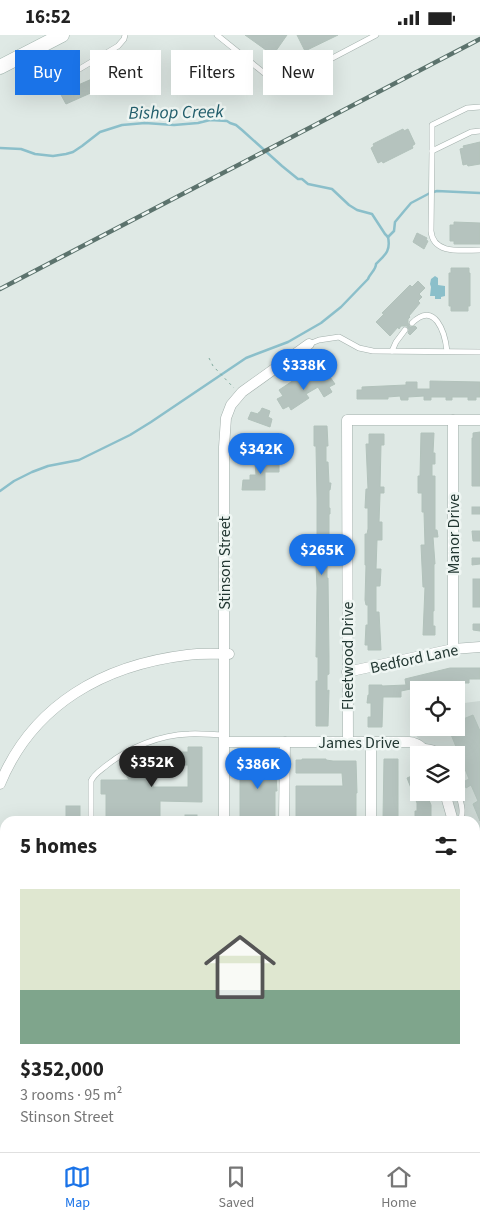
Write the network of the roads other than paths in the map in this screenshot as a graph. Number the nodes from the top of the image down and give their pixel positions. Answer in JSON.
{"nodes":[{"id":1,"x":62,"y":35,"type":"edge"},
{"id":2,"x":125,"y":35,"type":"edge"},
{"id":3,"x":217,"y":35,"type":"edge"},
{"id":4,"x":376,"y":35,"type":"edge"},
{"id":5,"x":36,"y":48,"type":"junction"},
{"id":6,"x":0,"y":67,"type":"edge"},
{"id":7,"x":480,"y":107,"type":"edge"},
{"id":8,"x":480,"y":131,"type":"edge"},
{"id":9,"x":432,"y":151,"type":"junction"},
{"id":10,"x":480,"y":250,"type":"edge"},
{"id":11,"x":412,"y":323,"type":"dead end"},
{"id":12,"x":405,"y":330,"type":"dead end"},
{"id":13,"x":309,"y":344,"type":"joint"},
{"id":14,"x":392,"y":351,"type":"junction"},
{"id":15,"x":446,"y":351,"type":"junction"},
{"id":16,"x":480,"y":352,"type":"edge"},
{"id":17,"x":453,"y":420,"type":"junction"},
{"id":18,"x":480,"y":420,"type":"edge"},
{"id":19,"x":480,"y":647,"type":"edge"},
{"id":20,"x":453,"y":649,"type":"junction"},
{"id":21,"x":227,"y":654,"type":"junction"},
{"id":22,"x":347,"y":672,"type":"junction"},
{"id":23,"x":224,"y":739,"type":"junction"},
{"id":24,"x":284,"y":742,"type":"junction"},
{"id":25,"x":371,"y":742,"type":"junction"},
{"id":26,"x":348,"y":743,"type":"junction"},
{"id":27,"x":421,"y":746,"type":"edge"},
{"id":28,"x":0,"y":784,"type":"edge"},
{"id":29,"x":447,"y":801,"type":"edge"},
{"id":30,"x":460,"y":801,"type":"edge"},
{"id":31,"x":90,"y":816,"type":"edge"},
{"id":32,"x":224,"y":816,"type":"edge"},
{"id":33,"x":284,"y":816,"type":"edge"},
{"id":34,"x":371,"y":816,"type":"edge"},
{"id":35,"x":452,"y":816,"type":"edge"},
{"id":36,"x":461,"y":816,"type":"edge"}],
"edges":[{"from":1,"to":5,"type":"street"},
{"from":2,"to":5,"type":"lane"},
{"from":3,"to":4,"type":"lane"},
{"from":5,"to":6,"type":"street"},
{"from":7,"to":9,"type":"lane"},
{"from":8,"to":9,"type":"lane"},
{"from":9,"to":10,"type":"lane"},
{"from":11,"to":15,"type":"lane"},
{"from":12,"to":14,"type":"lane"},
{"from":13,"to":14,"type":"lane"},
{"from":13,"to":21,"type":"street","name":"Stinson Street"},
{"from":14,"to":15,"type":"lane"},
{"from":15,"to":16,"type":"lane"},
{"from":17,"to":18,"type":"street"},
{"from":17,"to":20,"type":"street","name":"Manor Drive"},
{"from":17,"to":22,"type":"street","name":"Fleetwood Drive"},
{"from":19,"to":20,"type":"street","name":"Bedford Lane"},
{"from":20,"to":22,"type":"street","name":"Bedford Lane"},
{"from":21,"to":23,"type":"street","name":"Stinson Street"},
{"from":21,"to":28,"type":"street"},
{"from":22,"to":26,"type":"street","name":"Fleetwood Drive"},
{"from":23,"to":24,"type":"street","name":"James Drive"},
{"from":23,"to":31,"type":"lane"},
{"from":23,"to":32,"type":"street","name":"Stinson Street"},
{"from":24,"to":26,"type":"street","name":"James Drive"},
{"from":24,"to":33,"type":"street"},
{"from":25,"to":26,"type":"street","name":"James Drive"},
{"from":25,"to":27,"type":"street","name":"James Drive"},
{"from":25,"to":34,"type":"street"},
{"from":29,"to":35,"type":"street"},
{"from":30,"to":36,"type":"lane"}]}
